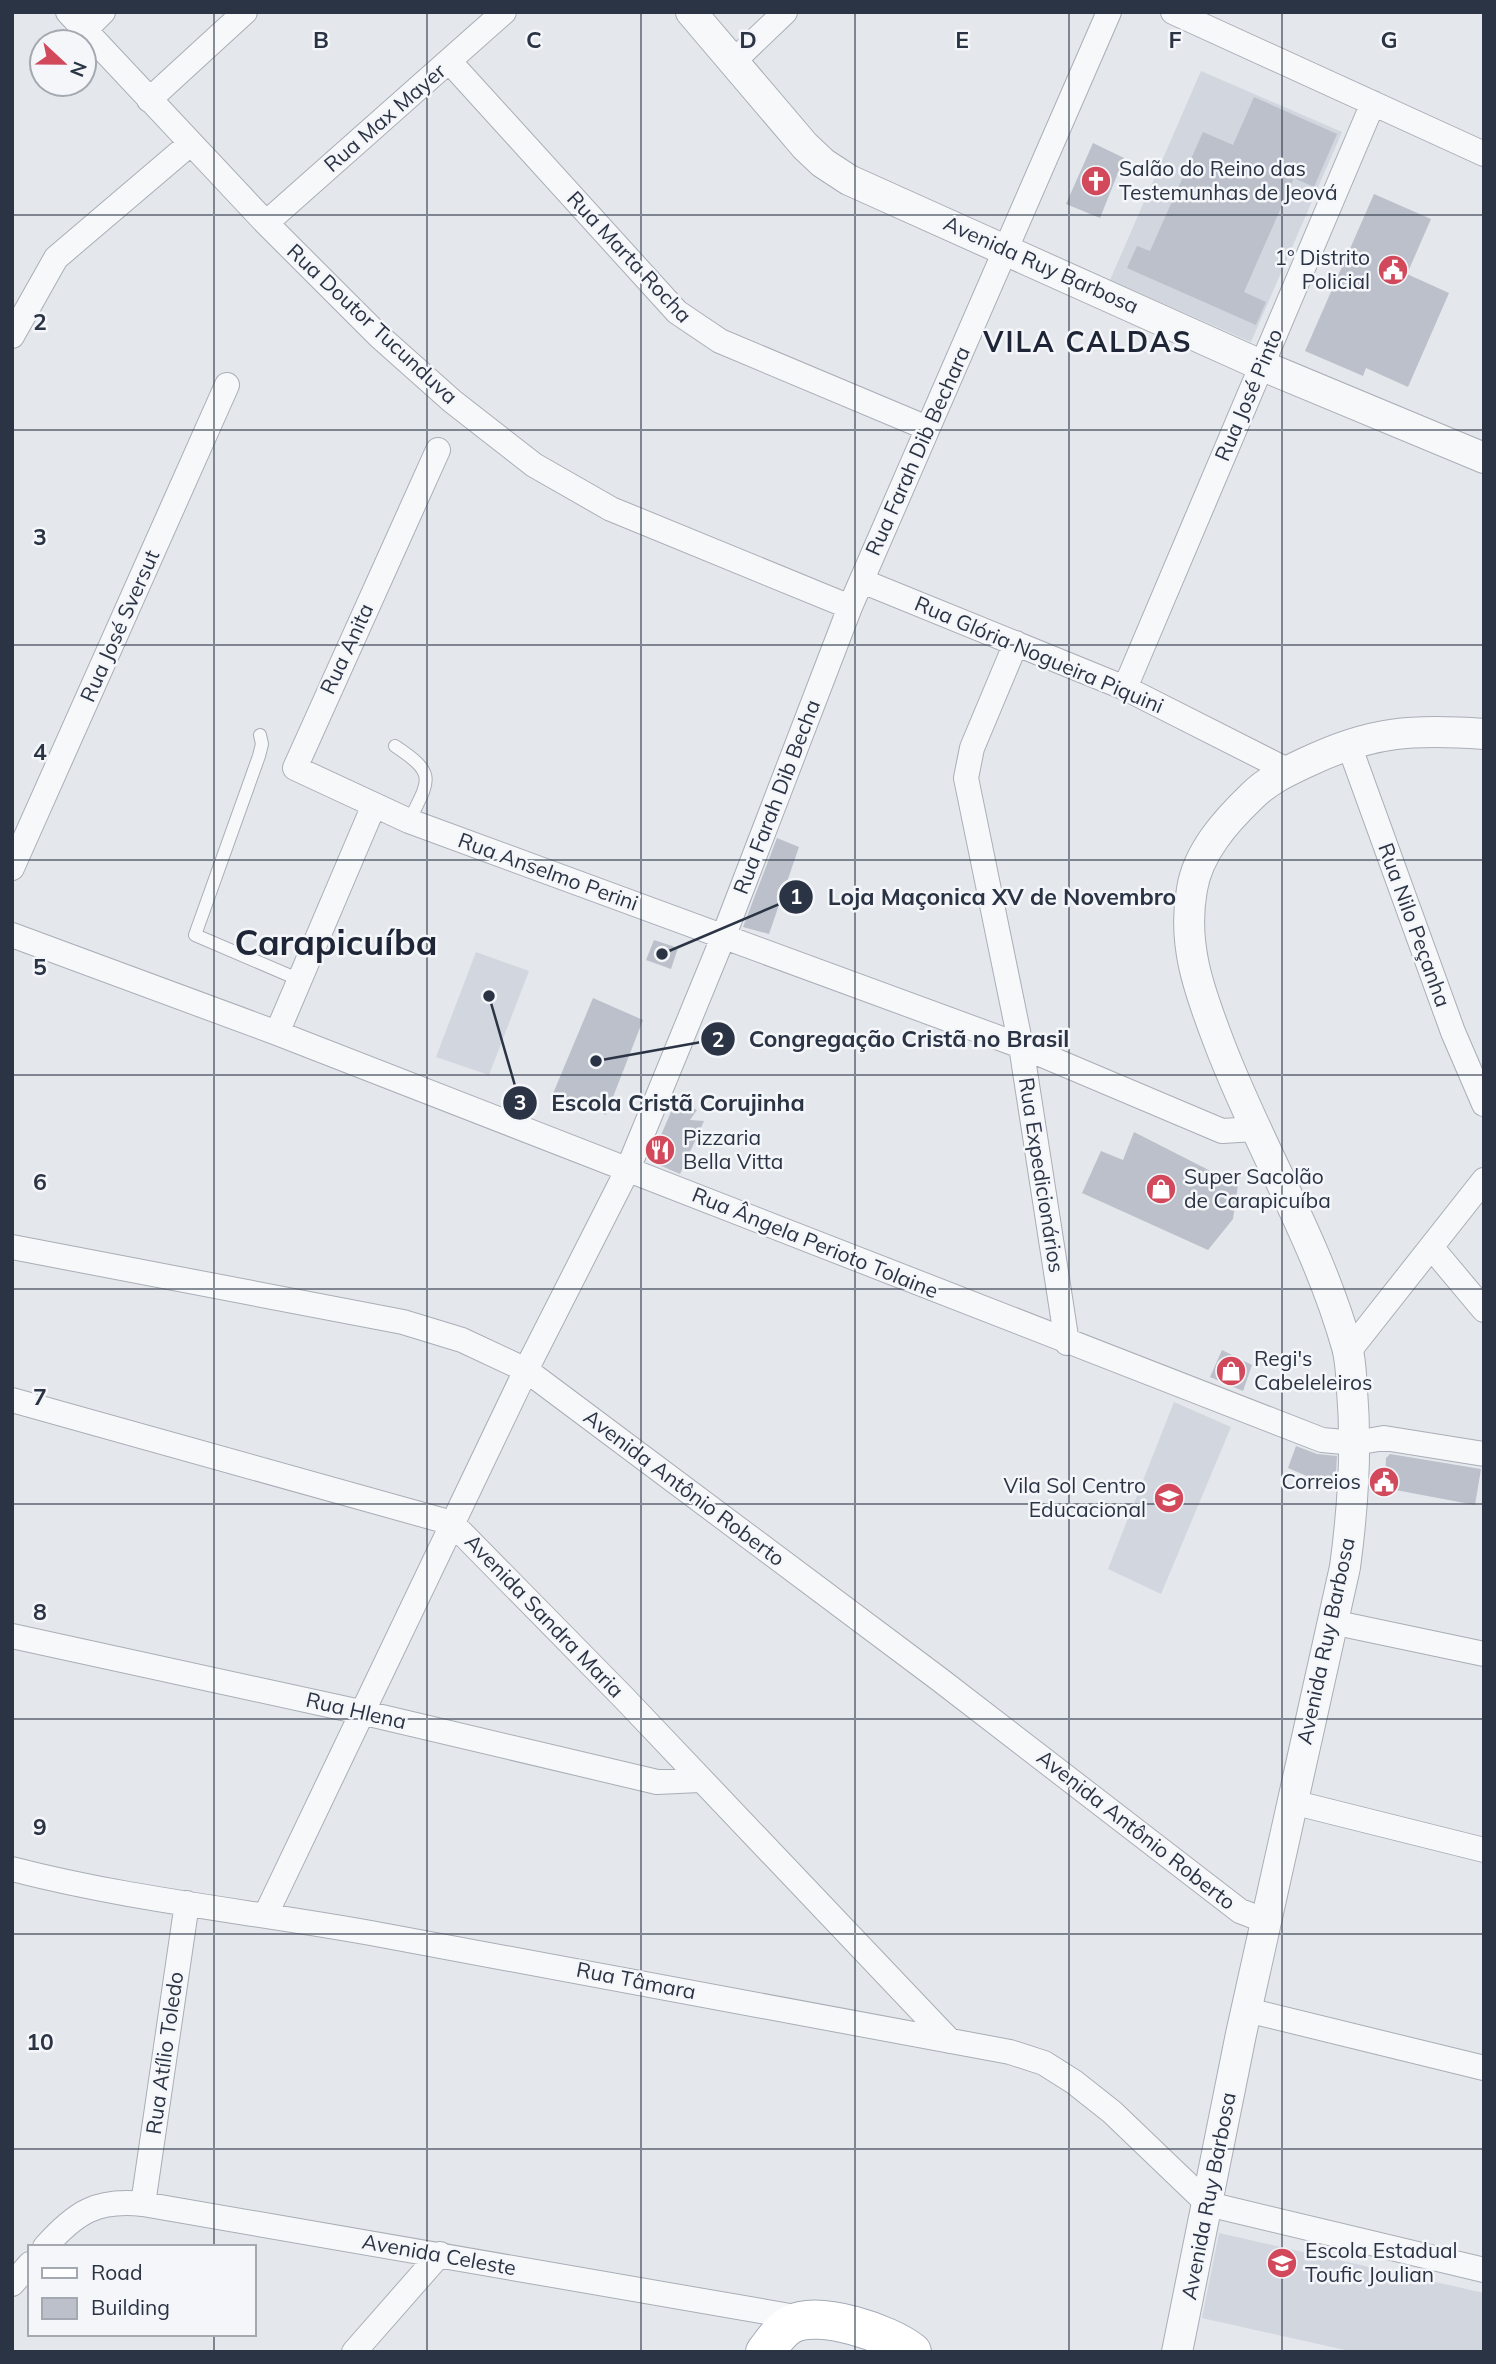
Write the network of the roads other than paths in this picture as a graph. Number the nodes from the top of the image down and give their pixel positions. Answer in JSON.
{"nodes":[{"id":1,"x":103,"y":12,"type":"edge"},
{"id":2,"x":245,"y":12,"type":"edge"},
{"id":3,"x":504,"y":12,"type":"edge"},
{"id":4,"x":691,"y":12,"type":"edge"},
{"id":5,"x":785,"y":12,"type":"edge"},
{"id":6,"x":1109,"y":12,"type":"edge"},
{"id":7,"x":1173,"y":12,"type":"edge"},
{"id":8,"x":76,"y":21,"type":"edge"},
{"id":9,"x":735,"y":60,"type":"junction"},
{"id":10,"x":449,"y":61,"type":"junction"},
{"id":11,"x":149,"y":100,"type":"junction"},
{"id":12,"x":1373,"y":103,"type":"junction"},
{"id":13,"x":191,"y":143,"type":"junction"},
{"id":14,"x":1484,"y":153,"type":"edge"},
{"id":15,"x":266,"y":223,"type":"junction"},
{"id":16,"x":1008,"y":250,"type":"junction"},
{"id":17,"x":12,"y":337,"type":"edge"},
{"id":18,"x":1263,"y":366,"type":"junction"},
{"id":19,"x":227,"y":385,"type":"dead end"},
{"id":20,"x":926,"y":428,"type":"junction"},
{"id":21,"x":438,"y":450,"type":"dead end"},
{"id":22,"x":1484,"y":458,"type":"edge"},
{"id":23,"x":862,"y":581,"type":"junction"},
{"id":24,"x":850,"y":607,"type":"junction"},
{"id":25,"x":1016,"y":643,"type":"junction"},
{"id":26,"x":1125,"y":688,"type":"junction"},
{"id":27,"x":1484,"y":734,"type":"edge"},
{"id":28,"x":260,"y":735,"type":"dead end"},
{"id":29,"x":1349,"y":745,"type":"junction"},
{"id":30,"x":395,"y":746,"type":"dead end"},
{"id":31,"x":1289,"y":771,"type":"junction"},
{"id":32,"x":374,"y":805,"type":"junction"},
{"id":33,"x":408,"y":821,"type":"junction"},
{"id":34,"x":12,"y":868,"type":"edge"},
{"id":35,"x":12,"y":935,"type":"edge"},
{"id":36,"x":724,"y":935,"type":"junction"},
{"id":37,"x":300,"y":980,"type":"junction"},
{"id":38,"x":277,"y":1033,"type":"junction"},
{"id":39,"x":1021,"y":1046,"type":"junction"},
{"id":40,"x":1484,"y":1104,"type":"edge"},
{"id":41,"x":1256,"y":1129,"type":"junction"},
{"id":42,"x":628,"y":1169,"type":"junction"},
{"id":43,"x":1484,"y":1180,"type":"edge"},
{"id":44,"x":12,"y":1248,"type":"edge"},
{"id":45,"x":1432,"y":1248,"type":"junction"},
{"id":46,"x":1484,"y":1310,"type":"edge"},
{"id":47,"x":1067,"y":1343,"type":"junction"},
{"id":48,"x":1349,"y":1351,"type":"junction"},
{"id":49,"x":526,"y":1370,"type":"junction"},
{"id":50,"x":12,"y":1400,"type":"edge"},
{"id":51,"x":1355,"y":1443,"type":"junction"},
{"id":52,"x":1484,"y":1454,"type":"edge"},
{"id":53,"x":452,"y":1523,"type":"junction"},
{"id":54,"x":1332,"y":1622,"type":"junction"},
{"id":55,"x":12,"y":1636,"type":"edge"},
{"id":56,"x":1484,"y":1654,"type":"edge"},
{"id":57,"x":365,"y":1713,"type":"junction"},
{"id":58,"x":699,"y":1780,"type":"junction"},
{"id":59,"x":1292,"y":1802,"type":"junction"},
{"id":60,"x":1484,"y":1850,"type":"edge"},
{"id":61,"x":12,"y":1869,"type":"edge"},
{"id":62,"x":187,"y":1903,"type":"junction"},
{"id":63,"x":266,"y":1914,"type":"junction"},
{"id":64,"x":1266,"y":1921,"type":"junction"},
{"id":65,"x":1247,"y":2010,"type":"junction"},
{"id":66,"x":950,"y":2041,"type":"junction"},
{"id":67,"x":1484,"y":2068,"type":"edge"},
{"id":68,"x":143,"y":2204,"type":"junction"},
{"id":69,"x":1208,"y":2204,"type":"junction"},
{"id":70,"x":47,"y":2245,"type":"edge"},
{"id":71,"x":440,"y":2255,"type":"junction"},
{"id":72,"x":28,"y":2266,"type":"edge"},
{"id":73,"x":1484,"y":2270,"type":"edge"},
{"id":74,"x":12,"y":2284,"type":"edge"},
{"id":75,"x":735,"y":2308,"type":"junction"},
{"id":76,"x":809,"y":2319,"type":"junction"},
{"id":77,"x":766,"y":2351,"type":"edge"},
{"id":78,"x":354,"y":2352,"type":"edge"},
{"id":79,"x":912,"y":2352,"type":"edge"},
{"id":80,"x":1177,"y":2352,"type":"edge"}],
"edges":[{"from":1,"to":8,"type":"street"},
{"from":2,"to":11,"type":"street"},
{"from":3,"to":10,"type":"street","name":"Rua Max Mayer"},
{"from":4,"to":9,"type":"street","name":"Avenida Ruy Barbosa"},
{"from":5,"to":9,"type":"street"},
{"from":6,"to":16,"type":"street","name":"Rua Farah Dib Bechara"},
{"from":7,"to":12,"type":"street"},
{"from":8,"to":11,"type":"street","name":"Rua Doutor Tucunduva"},
{"from":9,"to":16,"type":"street","name":"Avenida Ruy Barbosa"},
{"from":10,"to":15,"type":"street","name":"Rua Max Mayer"},
{"from":10,"to":20,"type":"street","name":"Rua Marta Rocha"},
{"from":11,"to":13,"type":"street","name":"Rua Doutor Tucunduva"},
{"from":12,"to":14,"type":"street"},
{"from":12,"to":18,"type":"street","name":"Rua José Pinto"},
{"from":13,"to":15,"type":"street","name":"Rua Doutor Tucunduva"},
{"from":13,"to":17,"type":"street"},
{"from":15,"to":24,"type":"street","name":"Rua Doutor Tucunduva"},
{"from":16,"to":18,"type":"street","name":"Avenida Ruy Barbosa"},
{"from":16,"to":20,"type":"street","name":"Rua Farah Dib Bechara"},
{"from":18,"to":22,"type":"street","name":"Avenida Ruy Barbosa"},
{"from":18,"to":26,"type":"street","name":"Rua José Pinto"},
{"from":19,"to":34,"type":"street","name":"Rua José Sversut"},
{"from":20,"to":23,"type":"street","name":"Rua Farah Dib Bechara"},
{"from":21,"to":32,"type":"street","name":"Rua Anita"},
{"from":23,"to":24,"type":"street","name":"Rua Farah Dib Becha"},
{"from":23,"to":25,"type":"street","name":"Rua Glória Nogueira Piquini"},
{"from":24,"to":36,"type":"street","name":"Rua Farah Dib Becha"},
{"from":25,"to":26,"type":"street","name":"Rua Glória Nogueira Piquini"},
{"from":25,"to":39,"type":"street","name":"Rua Expedicionários"},
{"from":26,"to":31,"type":"street","name":"Rua Glória Nogueira Piquini"},
{"from":27,"to":29,"type":"street","name":"Avenida Ruy Barbosa"},
{"from":28,"to":37,"type":"lane"},
{"from":29,"to":31,"type":"street","name":"Avenida Ruy Barbosa"},
{"from":29,"to":40,"type":"street","name":"Rua Nilo Peçanha"},
{"from":30,"to":33,"type":"lane"},
{"from":31,"to":41,"type":"street","name":"Avenida Ruy Barbosa"},
{"from":32,"to":33,"type":"street","name":"Rua Anselmo Perini"},
{"from":32,"to":37,"type":"street"},
{"from":33,"to":36,"type":"street","name":"Rua Anselmo Perini"},
{"from":35,"to":38,"type":"street","name":"Rua Ângela Perioto Tolaine"},
{"from":36,"to":39,"type":"street","name":"Rua Anselmo Perini"},
{"from":36,"to":42,"type":"street","name":"Rua Farah Dib Becha"},
{"from":37,"to":38,"type":"street"},
{"from":38,"to":42,"type":"street","name":"Rua Ângela Perioto Tolaine"},
{"from":39,"to":41,"type":"street","name":"Rua Anselmo Perini"},
{"from":39,"to":47,"type":"street","name":"Rua Expedicionários"},
{"from":41,"to":48,"type":"street","name":"Avenida Ruy Barbosa"},
{"from":42,"to":47,"type":"street","name":"Rua Ângela Perioto Tolaine"},
{"from":42,"to":49,"type":"street","name":"Rua Farah Dib Becha"},
{"from":43,"to":45,"type":"street"},
{"from":44,"to":49,"type":"street","name":"Avenida Antônio Roberto"},
{"from":45,"to":46,"type":"street"},
{"from":45,"to":48,"type":"street"},
{"from":47,"to":51,"type":"street","name":"Rua Ângela Perioto Tolaine"},
{"from":48,"to":51,"type":"street","name":"Avenida Ruy Barbosa"},
{"from":49,"to":53,"type":"street","name":"Rua Farah Dib Becha"},
{"from":49,"to":64,"type":"street","name":"Avenida Antônio Roberto"},
{"from":50,"to":53,"type":"street","name":"Avenida Sandra Maria"},
{"from":51,"to":52,"type":"street","name":"Rua Ângela Perioto Tolaine"},
{"from":51,"to":54,"type":"street","name":"Avenida Ruy Barbosa"},
{"from":53,"to":57,"type":"street","name":"Rua Farah Dib Becha"},
{"from":53,"to":58,"type":"street","name":"Avenida Sandra Maria"},
{"from":54,"to":56,"type":"street"},
{"from":54,"to":59,"type":"street","name":"Avenida Ruy Barbosa"},
{"from":55,"to":57,"type":"street","name":"Rua Hlena"},
{"from":57,"to":58,"type":"street","name":"Rua Hlena"},
{"from":57,"to":63,"type":"street","name":"Rua Farah Dib Becha"},
{"from":58,"to":66,"type":"street","name":"Avenida Sandra Maria"},
{"from":59,"to":60,"type":"street"},
{"from":59,"to":64,"type":"street","name":"Avenida Ruy Barbosa"},
{"from":61,"to":62,"type":"street","name":"Rua Tâmara"},
{"from":62,"to":63,"type":"street","name":"Rua Tâmara"},
{"from":62,"to":68,"type":"street","name":"Rua Atílio Toledo"},
{"from":63,"to":66,"type":"street","name":"Rua Tâmara"},
{"from":64,"to":65,"type":"street","name":"Avenida Ruy Barbosa"},
{"from":65,"to":67,"type":"street"},
{"from":65,"to":69,"type":"street","name":"Avenida Ruy Barbosa"},
{"from":66,"to":69,"type":"street","name":"Rua Tâmara"},
{"from":68,"to":70,"type":"street","name":"Avenida Celeste"},
{"from":68,"to":71,"type":"street","name":"Avenida Celeste"},
{"from":69,"to":73,"type":"street"},
{"from":69,"to":80,"type":"street","name":"Avenida Ruy Barbosa"},
{"from":71,"to":75,"type":"street","name":"Avenida Celeste"},
{"from":71,"to":78,"type":"street"},
{"from":72,"to":74,"type":"street"},
{"from":75,"to":76,"type":"street","name":"Avenida Celeste"},
{"from":75,"to":77,"type":"street","name":"Avenida Celeste"},
{"from":76,"to":77,"type":"main road","name":"Avenida Celeste"},
{"from":76,"to":79,"type":"main road","name":"Avenida Celeste"}]}
